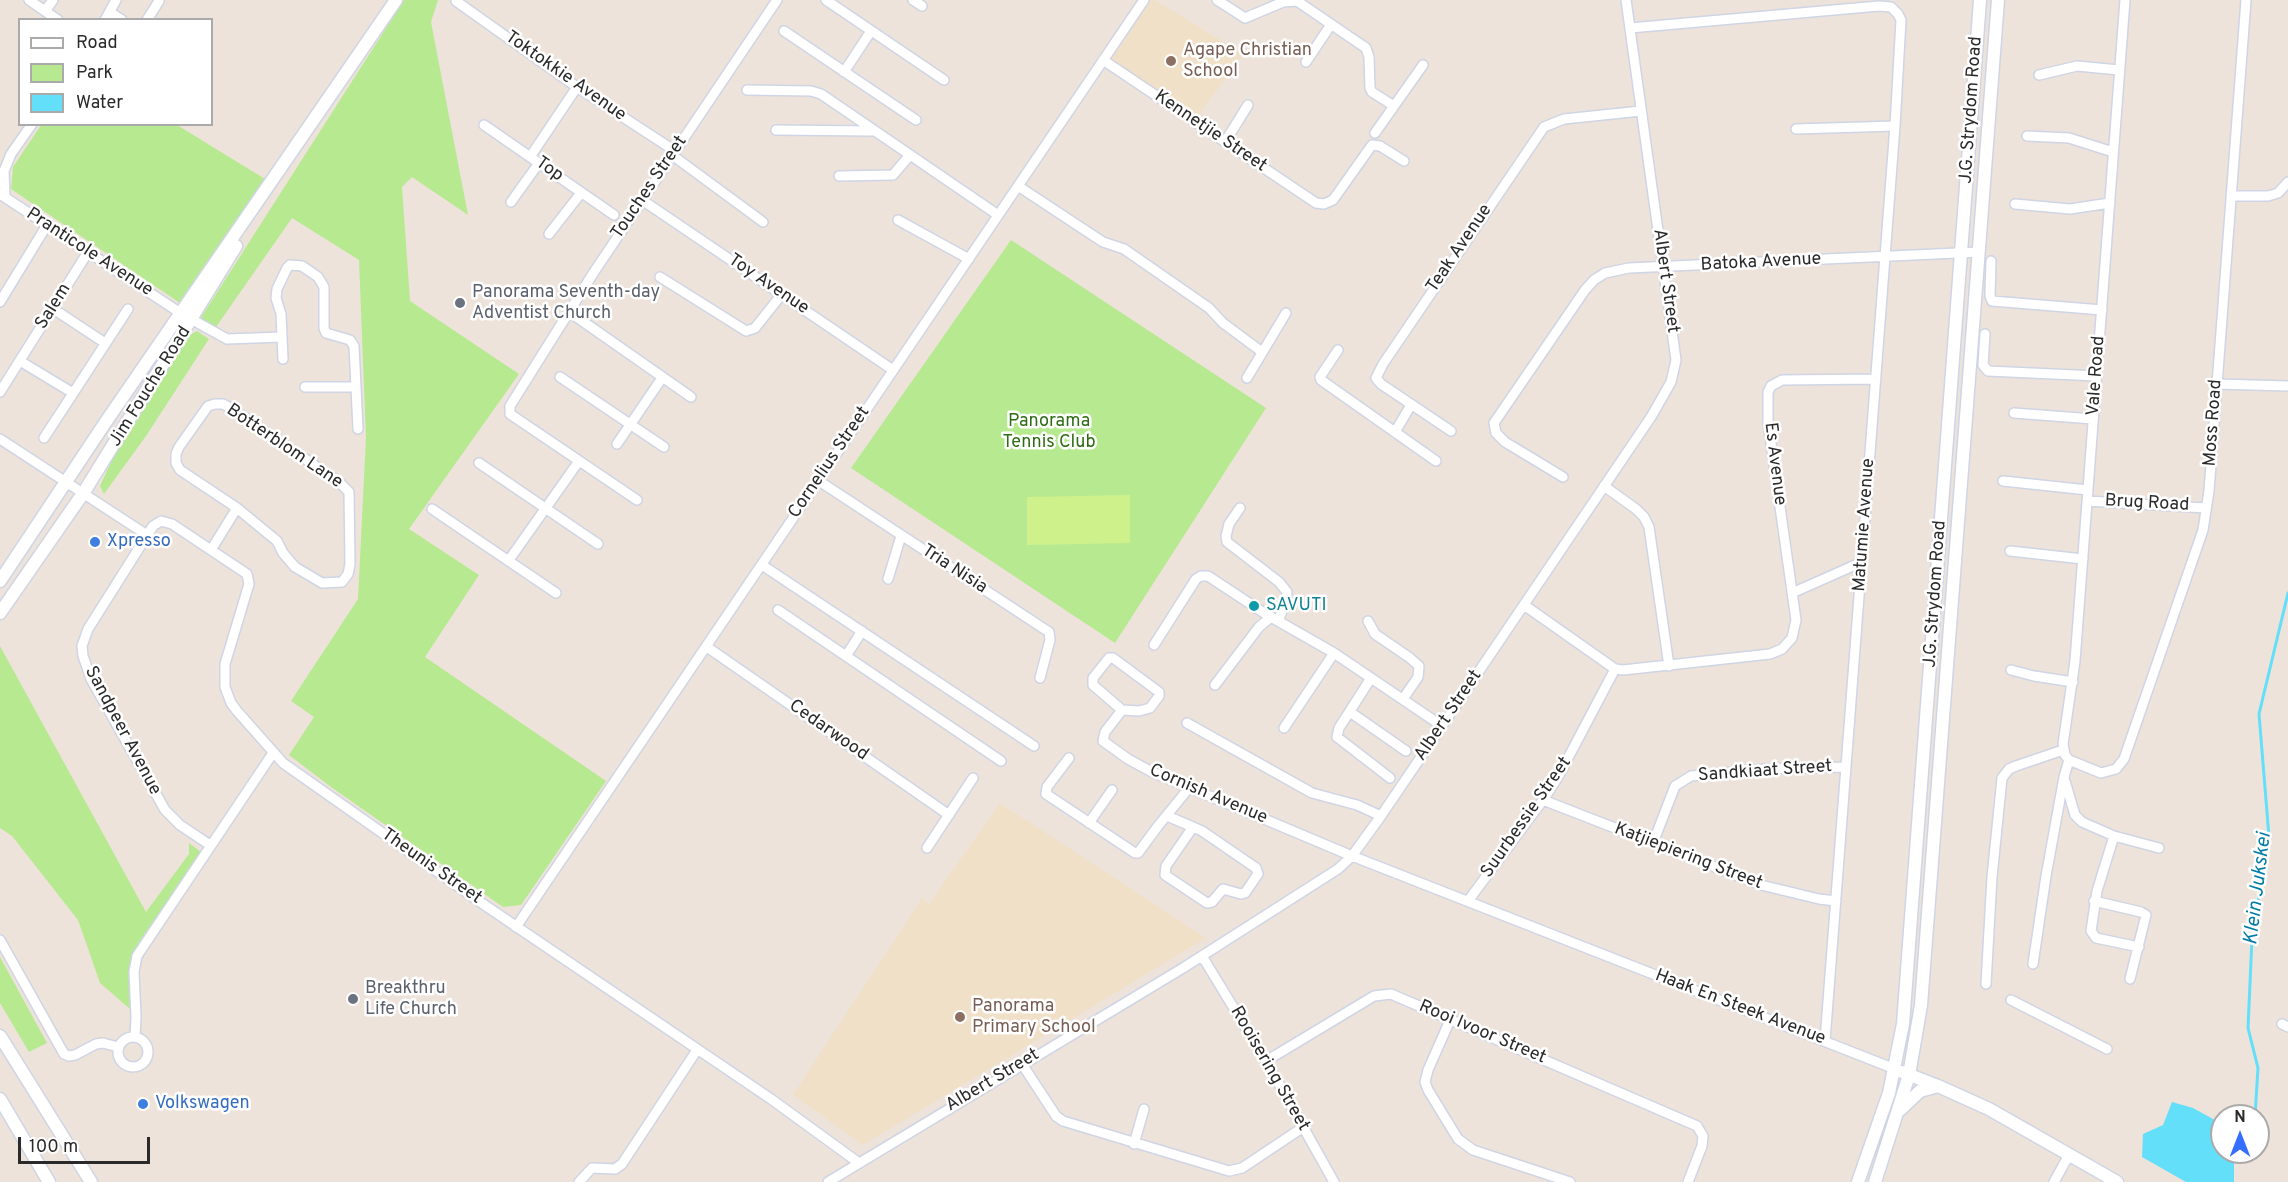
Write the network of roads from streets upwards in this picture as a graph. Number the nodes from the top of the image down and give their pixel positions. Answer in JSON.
{"nodes":[{"id":1,"x":29,"y":0,"type":"edge"},
{"id":2,"x":53,"y":0,"type":"edge"},
{"id":3,"x":116,"y":0,"type":"edge"},
{"id":4,"x":396,"y":0,"type":"edge"},
{"id":5,"x":777,"y":0,"type":"edge"},
{"id":6,"x":826,"y":0,"type":"edge"},
{"id":7,"x":1144,"y":0,"type":"edge"},
{"id":8,"x":1217,"y":0,"type":"edge"},
{"id":9,"x":1626,"y":0,"type":"edge"},
{"id":10,"x":1980,"y":0,"type":"edge"},
{"id":11,"x":1998,"y":0,"type":"edge"},
{"id":12,"x":2125,"y":0,"type":"edge"},
{"id":13,"x":2246,"y":0,"type":"edge"},
{"id":14,"x":159,"y":1,"type":"edge"},
{"id":15,"x":456,"y":1,"type":"edge"},
{"id":16,"x":45,"y":11,"type":"junction"},
{"id":17,"x":108,"y":16,"type":"edge"},
{"id":18,"x":55,"y":18,"type":"edge"},
{"id":19,"x":148,"y":18,"type":"edge"},
{"id":20,"x":1330,"y":26,"type":"junction"},
{"id":21,"x":1630,"y":28,"type":"junction"},
{"id":22,"x":784,"y":31,"type":"dead end"},
{"id":23,"x":871,"y":31,"type":"junction"},
{"id":24,"x":1103,"y":60,"type":"junction"},
{"id":25,"x":1306,"y":62,"type":"dead end"},
{"id":26,"x":1423,"y":65,"type":"dead end"},
{"id":27,"x":2119,"y":70,"type":"junction"},
{"id":28,"x":844,"y":72,"type":"junction"},
{"id":29,"x":2039,"y":75,"type":"dead end"},
{"id":30,"x":944,"y":80,"type":"dead end"},
{"id":31,"x":577,"y":87,"type":"junction"},
{"id":32,"x":747,"y":90,"type":"dead end"},
{"id":33,"x":1248,"y":105,"type":"dead end"},
{"id":34,"x":1394,"y":106,"type":"junction"},
{"id":35,"x":1641,"y":111,"type":"junction"},
{"id":36,"x":916,"y":120,"type":"dead end"},
{"id":37,"x":484,"y":125,"type":"dead end"},
{"id":38,"x":31,"y":126,"type":"edge"},
{"id":39,"x":1895,"y":126,"type":"junction"},
{"id":40,"x":1796,"y":129,"type":"dead end"},
{"id":41,"x":776,"y":130,"type":"dead end"},
{"id":42,"x":872,"y":131,"type":"junction"},
{"id":43,"x":1375,"y":133,"type":"dead end"},
{"id":44,"x":2027,"y":136,"type":"dead end"},
{"id":45,"x":1225,"y":142,"type":"junction"},
{"id":46,"x":2113,"y":152,"type":"junction"},
{"id":47,"x":673,"y":153,"type":"junction"},
{"id":48,"x":910,"y":155,"type":"junction"},
{"id":49,"x":530,"y":157,"type":"junction"},
{"id":50,"x":1404,"y":161,"type":"dead end"},
{"id":51,"x":539,"y":163,"type":"junction"},
{"id":52,"x":839,"y":177,"type":"dead end"},
{"id":53,"x":2288,"y":182,"type":"edge"},
{"id":54,"x":1018,"y":186,"type":"junction"},
{"id":55,"x":581,"y":192,"type":"junction"},
{"id":56,"x":2,"y":195,"type":"edge"},
{"id":57,"x":2231,"y":196,"type":"junction"},
{"id":58,"x":642,"y":200,"type":"junction"},
{"id":59,"x":510,"y":202,"type":"dead end"},
{"id":60,"x":2110,"y":203,"type":"junction"},
{"id":61,"x":2015,"y":204,"type":"dead end"},
{"id":62,"x":614,"y":215,"type":"dead end"},
{"id":63,"x":998,"y":215,"type":"junction"},
{"id":64,"x":898,"y":220,"type":"dead end"},
{"id":65,"x":763,"y":222,"type":"dead end"},
{"id":66,"x":47,"y":225,"type":"junction"},
{"id":67,"x":549,"y":234,"type":"dead end"},
{"id":68,"x":88,"y":252,"type":"junction"},
{"id":69,"x":1979,"y":252,"type":"junction"},
{"id":70,"x":1962,"y":253,"type":"junction"},
{"id":71,"x":1885,"y":257,"type":"junction"},
{"id":72,"x":969,"y":259,"type":"junction"},
{"id":73,"x":1991,"y":261,"type":"dead end"},
{"id":74,"x":1663,"y":267,"type":"junction"},
{"id":75,"x":660,"y":277,"type":"dead end"},
{"id":76,"x":782,"y":294,"type":"junction"},
{"id":77,"x":1,"y":297,"type":"edge"},
{"id":78,"x":52,"y":308,"type":"junction"},
{"id":79,"x":128,"y":309,"type":"dead end"},
{"id":80,"x":2102,"y":310,"type":"junction"},
{"id":81,"x":568,"y":311,"type":"junction"},
{"id":82,"x":1286,"y":313,"type":"dead end"},
{"id":83,"x":187,"y":317,"type":"junction"},
{"id":84,"x":1985,"y":334,"type":"dead end"},
{"id":85,"x":282,"y":337,"type":"junction"},
{"id":86,"x":105,"y":344,"type":"junction"},
{"id":87,"x":1338,"y":350,"type":"dead end"},
{"id":88,"x":1262,"y":352,"type":"junction"},
{"id":89,"x":283,"y":359,"type":"dead end"},
{"id":90,"x":20,"y":361,"type":"junction"},
{"id":91,"x":893,"y":370,"type":"junction"},
{"id":92,"x":2097,"y":376,"type":"junction"},
{"id":93,"x":560,"y":377,"type":"dead end"},
{"id":94,"x":662,"y":378,"type":"junction"},
{"id":95,"x":1246,"y":378,"type":"dead end"},
{"id":96,"x":1876,"y":379,"type":"junction"},
{"id":97,"x":2217,"y":384,"type":"junction"},
{"id":98,"x":2288,"y":386,"type":"edge"},
{"id":99,"x":305,"y":387,"type":"dead end"},
{"id":100,"x":356,"y":387,"type":"junction"},
{"id":101,"x":0,"y":392,"type":"edge"},
{"id":102,"x":73,"y":393,"type":"junction"},
{"id":103,"x":691,"y":397,"type":"dead end"},
{"id":104,"x":1412,"y":405,"type":"junction"},
{"id":105,"x":2014,"y":412,"type":"dead end"},
{"id":106,"x":2093,"y":420,"type":"junction"},
{"id":107,"x":631,"y":425,"type":"junction"},
{"id":108,"x":358,"y":429,"type":"dead end"},
{"id":109,"x":1451,"y":431,"type":"dead end"},
{"id":110,"x":1395,"y":432,"type":"junction"},
{"id":111,"x":44,"y":438,"type":"dead end"},
{"id":112,"x":0,"y":439,"type":"edge"},
{"id":113,"x":618,"y":444,"type":"dead end"},
{"id":114,"x":664,"y":447,"type":"dead end"},
{"id":115,"x":579,"y":461,"type":"junction"},
{"id":116,"x":1436,"y":461,"type":"dead end"},
{"id":117,"x":479,"y":463,"type":"dead end"},
{"id":118,"x":1563,"y":477,"type":"dead end"},
{"id":119,"x":67,"y":481,"type":"junction"},
{"id":120,"x":819,"y":481,"type":"junction"},
{"id":121,"x":2003,"y":481,"type":"dead end"},
{"id":122,"x":1604,"y":486,"type":"junction"},
{"id":123,"x":2088,"y":490,"type":"junction"},
{"id":124,"x":84,"y":492,"type":"junction"},
{"id":125,"x":637,"y":500,"type":"dead end"},
{"id":126,"x":2087,"y":501,"type":"junction"},
{"id":127,"x":237,"y":508,"type":"junction"},
{"id":128,"x":545,"y":508,"type":"junction"},
{"id":129,"x":1240,"y":508,"type":"dead end"},
{"id":130,"x":2206,"y":508,"type":"junction"},
{"id":131,"x":432,"y":509,"type":"dead end"},
{"id":132,"x":147,"y":535,"type":"junction"},
{"id":133,"x":901,"y":536,"type":"junction"},
{"id":134,"x":597,"y":544,"type":"dead end"},
{"id":135,"x":211,"y":550,"type":"junction"},
{"id":136,"x":2010,"y":551,"type":"dead end"},
{"id":137,"x":2083,"y":559,"type":"junction"},
{"id":138,"x":508,"y":560,"type":"junction"},
{"id":139,"x":1862,"y":562,"type":"junction"},
{"id":140,"x":762,"y":565,"type":"junction"},
{"id":141,"x":888,"y":579,"type":"dead end"},
{"id":142,"x":0,"y":581,"type":"edge"},
{"id":143,"x":556,"y":593,"type":"dead end"},
{"id":144,"x":1792,"y":593,"type":"junction"},
{"id":145,"x":1524,"y":605,"type":"junction"},
{"id":146,"x":778,"y":610,"type":"dead end"},
{"id":147,"x":0,"y":613,"type":"edge"},
{"id":148,"x":1271,"y":617,"type":"junction"},
{"id":149,"x":1368,"y":621,"type":"dead end"},
{"id":150,"x":862,"y":631,"type":"junction"},
{"id":151,"x":1154,"y":645,"type":"dead end"},
{"id":152,"x":707,"y":647,"type":"junction"},
{"id":153,"x":1334,"y":654,"type":"junction"},
{"id":154,"x":846,"y":656,"type":"junction"},
{"id":155,"x":1669,"y":666,"type":"junction"},
{"id":156,"x":1615,"y":669,"type":"junction"},
{"id":157,"x":2012,"y":670,"type":"dead end"},
{"id":158,"x":1040,"y":678,"type":"dead end"},
{"id":159,"x":1371,"y":678,"type":"junction"},
{"id":160,"x":2073,"y":682,"type":"junction"},
{"id":161,"x":1215,"y":685,"type":"dead end"},
{"id":162,"x":1403,"y":699,"type":"junction"},
{"id":163,"x":1122,"y":710,"type":"junction"},
{"id":164,"x":1350,"y":712,"type":"junction"},
{"id":165,"x":1187,"y":723,"type":"dead end"},
{"id":166,"x":1442,"y":726,"type":"junction"},
{"id":167,"x":1284,"y":728,"type":"dead end"},
{"id":168,"x":1034,"y":746,"type":"dead end"},
{"id":169,"x":2063,"y":750,"type":"junction"},
{"id":170,"x":1406,"y":751,"type":"dead end"},
{"id":171,"x":273,"y":753,"type":"junction"},
{"id":172,"x":1070,"y":758,"type":"dead end"},
{"id":173,"x":2069,"y":760,"type":"junction"},
{"id":174,"x":1001,"y":761,"type":"dead end"},
{"id":175,"x":1846,"y":767,"type":"junction"},
{"id":176,"x":2064,"y":777,"type":"junction"},
{"id":177,"x":973,"y":778,"type":"dead end"},
{"id":178,"x":1390,"y":778,"type":"dead end"},
{"id":179,"x":1190,"y":788,"type":"junction"},
{"id":180,"x":1112,"y":790,"type":"dead end"},
{"id":181,"x":1543,"y":800,"type":"junction"},
{"id":182,"x":949,"y":815,"type":"junction"},
{"id":183,"x":1167,"y":816,"type":"junction"},
{"id":184,"x":1381,"y":816,"type":"junction"},
{"id":185,"x":1089,"y":823,"type":"junction"},
{"id":186,"x":1193,"y":827,"type":"junction"},
{"id":187,"x":2114,"y":836,"type":"junction"},
{"id":188,"x":1653,"y":843,"type":"junction"},
{"id":189,"x":210,"y":845,"type":"junction"},
{"id":190,"x":927,"y":848,"type":"dead end"},
{"id":191,"x":2159,"y":848,"type":"dead end"},
{"id":192,"x":1352,"y":856,"type":"junction"},
{"id":193,"x":1468,"y":901,"type":"junction"},
{"id":194,"x":1836,"y":901,"type":"junction"},
{"id":195,"x":2094,"y":901,"type":"junction"},
{"id":196,"x":516,"y":927,"type":"junction"},
{"id":197,"x":0,"y":940,"type":"edge"},
{"id":198,"x":2139,"y":947,"type":"junction"},
{"id":199,"x":1202,"y":956,"type":"junction"},
{"id":200,"x":2033,"y":964,"type":"dead end"},
{"id":201,"x":2130,"y":980,"type":"dead end"},
{"id":202,"x":1986,"y":984,"type":"dead end"},
{"id":203,"x":2012,"y":1000,"type":"dead end"},
{"id":204,"x":1451,"y":1018,"type":"junction"},
{"id":205,"x":0,"y":1036,"type":"edge"},
{"id":206,"x":135,"y":1037,"type":"junction"},
{"id":207,"x":1825,"y":1041,"type":"junction"},
{"id":208,"x":118,"y":1047,"type":"junction"},
{"id":209,"x":2107,"y":1049,"type":"dead end"},
{"id":210,"x":697,"y":1050,"type":"junction"},
{"id":211,"x":1266,"y":1061,"type":"junction"},
{"id":212,"x":1022,"y":1064,"type":"junction"},
{"id":213,"x":1895,"y":1070,"type":"junction"},
{"id":214,"x":1909,"y":1075,"type":"junction"},
{"id":215,"x":1938,"y":1086,"type":"junction"},
{"id":216,"x":0,"y":1099,"type":"edge"},
{"id":217,"x":1144,"y":1109,"type":"dead end"},
{"id":218,"x":1896,"y":1117,"type":"junction"},
{"id":219,"x":1302,"y":1128,"type":"junction"},
{"id":220,"x":1134,"y":1144,"type":"junction"},
{"id":221,"x":2069,"y":1155,"type":"junction"},
{"id":222,"x":860,"y":1163,"type":"junction"},
{"id":223,"x":2113,"y":1180,"type":"edge"},
{"id":224,"x":49,"y":1182,"type":"edge"},
{"id":225,"x":91,"y":1182,"type":"edge"},
{"id":226,"x":579,"y":1182,"type":"edge"},
{"id":227,"x":828,"y":1182,"type":"edge"},
{"id":228,"x":1334,"y":1182,"type":"edge"},
{"id":229,"x":1570,"y":1182,"type":"edge"},
{"id":230,"x":1688,"y":1182,"type":"edge"},
{"id":231,"x":1858,"y":1182,"type":"edge"},
{"id":232,"x":1875,"y":1182,"type":"edge"},
{"id":233,"x":2054,"y":1182,"type":"edge"}],
"edges":[{"from":1,"to":16,"type":"street"},
{"from":2,"to":16,"type":"street"},
{"from":3,"to":17,"type":"street"},
{"from":4,"to":83,"type":"street","name":"Jim Fouche Road"},
{"from":5,"to":47,"type":"street","name":"Touches Street"},
{"from":6,"to":23,"type":"street"},
{"from":7,"to":24,"type":"street","name":"Cornelius Street"},
{"from":8,"to":20,"type":"street"},
{"from":9,"to":21,"type":"street","name":"Albert Street"},
{"from":10,"to":70,"type":"street","name":"J.G. Strydom Road"},
{"from":11,"to":69,"type":"street","name":"J.G. Strydom Road"},
{"from":12,"to":27,"type":"street","name":"Vale Road"},
{"from":13,"to":57,"type":"street","name":"Moss Road"},
{"from":14,"to":19,"type":"street"},
{"from":15,"to":31,"type":"street","name":"Toktokkie Avenue"},
{"from":16,"to":18,"type":"street"},
{"from":20,"to":25,"type":"street"},
{"from":20,"to":34,"type":"street"},
{"from":21,"to":35,"type":"street","name":"Albert Street"},
{"from":21,"to":39,"type":"street","name":"Matumie Avenue"},
{"from":22,"to":28,"type":"street"},
{"from":23,"to":28,"type":"street"},
{"from":23,"to":30,"type":"street"},
{"from":24,"to":45,"type":"street","name":"Kennetjie Street"},
{"from":24,"to":54,"type":"street","name":"Cornelius Street"},
{"from":26,"to":34,"type":"street"},
{"from":27,"to":29,"type":"street"},
{"from":27,"to":46,"type":"street","name":"Vale Road"},
{"from":28,"to":36,"type":"street"},
{"from":31,"to":47,"type":"street","name":"Toktokkie Avenue"},
{"from":31,"to":49,"type":"street"},
{"from":32,"to":42,"type":"street"},
{"from":33,"to":45,"type":"street"},
{"from":34,"to":43,"type":"street"},
{"from":35,"to":74,"type":"street","name":"Albert Street"},
{"from":35,"to":104,"type":"street","name":"Teak Avenue"},
{"from":37,"to":49,"type":"street","name":"Top"},
{"from":38,"to":56,"type":"street","name":"Pranticole Avenue"},
{"from":39,"to":40,"type":"street"},
{"from":39,"to":71,"type":"street","name":"Matumie Avenue"},
{"from":41,"to":42,"type":"street"},
{"from":42,"to":48,"type":"street"},
{"from":44,"to":46,"type":"street"},
{"from":45,"to":50,"type":"street","name":"Kennetjie Street"},
{"from":46,"to":60,"type":"street","name":"Vale Road"},
{"from":47,"to":58,"type":"street","name":"Touches Street"},
{"from":47,"to":65,"type":"street","name":"Toktokkie Avenue"},
{"from":48,"to":52,"type":"street"},
{"from":48,"to":63,"type":"street"},
{"from":49,"to":51,"type":"street","name":"Top"},
{"from":51,"to":55,"type":"street","name":"Top"},
{"from":51,"to":59,"type":"street"},
{"from":53,"to":57,"type":"street"},
{"from":54,"to":63,"type":"street","name":"Cornelius Street"},
{"from":54,"to":88,"type":"street"},
{"from":55,"to":62,"type":"street","name":"Top"},
{"from":55,"to":67,"type":"street"},
{"from":56,"to":66,"type":"street","name":"Pranticole Avenue"},
{"from":57,"to":97,"type":"street","name":"Moss Road"},
{"from":58,"to":76,"type":"street","name":"Toy Avenue"},
{"from":58,"to":81,"type":"street","name":"Touches Street"},
{"from":60,"to":61,"type":"street"},
{"from":60,"to":80,"type":"street","name":"Vale Road"},
{"from":63,"to":72,"type":"street","name":"Cornelius Street"},
{"from":64,"to":72,"type":"street"},
{"from":66,"to":68,"type":"street","name":"Pranticole Avenue"},
{"from":66,"to":77,"type":"street"},
{"from":68,"to":78,"type":"street","name":"Salem"},
{"from":68,"to":83,"type":"street","name":"Pranticole Avenue"},
{"from":69,"to":70,"type":"street","name":"Batoka Avenue"},
{"from":69,"to":214,"type":"street","name":"J.G. Strydom Road"},
{"from":70,"to":71,"type":"street","name":"Batoka Avenue"},
{"from":70,"to":213,"type":"street","name":"J.G. Strydom Road"},
{"from":71,"to":74,"type":"street","name":"Batoka Avenue"},
{"from":71,"to":96,"type":"street","name":"Matumie Avenue"},
{"from":72,"to":91,"type":"street","name":"Cornelius Street"},
{"from":73,"to":80,"type":"street"},
{"from":74,"to":118,"type":"street","name":"Batoka Avenue"},
{"from":74,"to":122,"type":"street","name":"Albert Street"},
{"from":75,"to":76,"type":"street"},
{"from":76,"to":91,"type":"street","name":"Toy Avenue"},
{"from":78,"to":86,"type":"street"},
{"from":78,"to":90,"type":"street","name":"Salem"},
{"from":79,"to":86,"type":"street"},
{"from":80,"to":92,"type":"street","name":"Vale Road"},
{"from":81,"to":94,"type":"street"},
{"from":81,"to":115,"type":"street","name":"Touches Street"},
{"from":82,"to":88,"type":"street"},
{"from":83,"to":85,"type":"street","name":"Pranticole Avenue"},
{"from":83,"to":119,"type":"street","name":"Jim Fouche Road"},
{"from":83,"to":124,"type":"street","name":"Jim Fouche Road"},
{"from":84,"to":92,"type":"street"},
{"from":85,"to":89,"type":"street"},
{"from":85,"to":100,"type":"street"},
{"from":86,"to":102,"type":"street"},
{"from":87,"to":110,"type":"street"},
{"from":88,"to":95,"type":"street"},
{"from":90,"to":101,"type":"street","name":"Salem"},
{"from":90,"to":102,"type":"street"},
{"from":91,"to":120,"type":"street","name":"Cornelius Street"},
{"from":92,"to":106,"type":"street","name":"Vale Road"},
{"from":93,"to":107,"type":"street"},
{"from":94,"to":103,"type":"street"},
{"from":94,"to":107,"type":"street"},
{"from":96,"to":139,"type":"street","name":"Matumie Avenue"},
{"from":96,"to":144,"type":"street","name":"Es Avenue"},
{"from":97,"to":98,"type":"street"},
{"from":97,"to":130,"type":"street","name":"Moss Road"},
{"from":99,"to":100,"type":"street"},
{"from":100,"to":108,"type":"street"},
{"from":102,"to":111,"type":"street"},
{"from":104,"to":109,"type":"street","name":"Teak Avenue"},
{"from":104,"to":110,"type":"street"},
{"from":105,"to":106,"type":"street"},
{"from":106,"to":123,"type":"street","name":"Vale Road"},
{"from":107,"to":113,"type":"street"},
{"from":107,"to":114,"type":"street"},
{"from":110,"to":116,"type":"street"},
{"from":112,"to":119,"type":"street"},
{"from":115,"to":125,"type":"street"},
{"from":115,"to":128,"type":"street"},
{"from":117,"to":128,"type":"street"},
{"from":119,"to":124,"type":"street"},
{"from":119,"to":142,"type":"street","name":"Jim Fouche Road"},
{"from":120,"to":133,"type":"street","name":"Tria Nisia"},
{"from":120,"to":140,"type":"street","name":"Cornelius Street"},
{"from":121,"to":123,"type":"street"},
{"from":122,"to":145,"type":"street","name":"Albert Street"},
{"from":122,"to":155,"type":"street"},
{"from":123,"to":126,"type":"street","name":"Vale Road"},
{"from":124,"to":132,"type":"street"},
{"from":124,"to":147,"type":"street","name":"Jim Fouche Road"},
{"from":126,"to":130,"type":"street","name":"Brug Road"},
{"from":126,"to":137,"type":"street","name":"Vale Road"},
{"from":127,"to":127,"type":"street","name":"Botterblom Lane"},
{"from":127,"to":135,"type":"street"},
{"from":128,"to":134,"type":"street"},
{"from":128,"to":138,"type":"street"},
{"from":129,"to":148,"type":"street"},
{"from":130,"to":173,"type":"street","name":"Moss Road"},
{"from":131,"to":138,"type":"street"},
{"from":132,"to":135,"type":"street"},
{"from":132,"to":189,"type":"street","name":"Sandpeer Avenue"},
{"from":133,"to":141,"type":"street"},
{"from":133,"to":158,"type":"street","name":"Tria Nisia"},
{"from":135,"to":171,"type":"street","name":"Theunis Street"},
{"from":136,"to":137,"type":"street"},
{"from":137,"to":160,"type":"street","name":"Vale Road"},
{"from":138,"to":143,"type":"street"},
{"from":139,"to":144,"type":"street"},
{"from":139,"to":175,"type":"street","name":"Matumie Avenue"},
{"from":140,"to":150,"type":"street"},
{"from":140,"to":152,"type":"street","name":"Cornelius Street"},
{"from":144,"to":155,"type":"street","name":"Es Avenue"},
{"from":145,"to":156,"type":"street"},
{"from":145,"to":166,"type":"street","name":"Albert Street"},
{"from":146,"to":154,"type":"street"},
{"from":148,"to":151,"type":"street"},
{"from":148,"to":153,"type":"street"},
{"from":148,"to":161,"type":"street"},
{"from":149,"to":162,"type":"street"},
{"from":150,"to":154,"type":"street"},
{"from":150,"to":168,"type":"street"},
{"from":152,"to":182,"type":"street","name":"Cedarwood"},
{"from":152,"to":196,"type":"street","name":"Cornelius Street"},
{"from":153,"to":159,"type":"street"},
{"from":153,"to":167,"type":"street"},
{"from":154,"to":174,"type":"street"},
{"from":155,"to":156,"type":"street"},
{"from":156,"to":181,"type":"street","name":"Suurbessie Street"},
{"from":157,"to":160,"type":"street"},
{"from":159,"to":162,"type":"street"},
{"from":159,"to":164,"type":"street"},
{"from":160,"to":169,"type":"street","name":"Vale Road"},
{"from":162,"to":166,"type":"street"},
{"from":163,"to":163,"type":"street"},
{"from":163,"to":179,"type":"street","name":"Cornish Avenue"},
{"from":164,"to":170,"type":"street"},
{"from":164,"to":178,"type":"street"},
{"from":165,"to":184,"type":"street"},
{"from":166,"to":184,"type":"street","name":"Albert Street"},
{"from":169,"to":173,"type":"street"},
{"from":169,"to":202,"type":"street"},
{"from":171,"to":189,"type":"street"},
{"from":171,"to":196,"type":"street","name":"Theunis Street"},
{"from":172,"to":185,"type":"street"},
{"from":173,"to":176,"type":"street"},
{"from":175,"to":188,"type":"street","name":"Sandkiaat Street"},
{"from":175,"to":194,"type":"street","name":"Matumie Avenue"},
{"from":176,"to":187,"type":"street"},
{"from":176,"to":200,"type":"street"},
{"from":177,"to":182,"type":"street"},
{"from":179,"to":183,"type":"street"},
{"from":179,"to":192,"type":"street","name":"Cornish Avenue"},
{"from":180,"to":185,"type":"street"},
{"from":181,"to":188,"type":"street","name":"Katjiepiering Street"},
{"from":181,"to":193,"type":"street","name":"Suurbessie Street"},
{"from":182,"to":190,"type":"street"},
{"from":183,"to":185,"type":"street"},
{"from":183,"to":186,"type":"street"},
{"from":184,"to":192,"type":"street","name":"Albert Street"},
{"from":186,"to":186,"type":"street"},
{"from":187,"to":191,"type":"street"},
{"from":187,"to":195,"type":"street"},
{"from":188,"to":194,"type":"street","name":"Katjiepiering Street"},
{"from":189,"to":206,"type":"street"},
{"from":192,"to":193,"type":"street","name":"Haak En Steek Avenue"},
{"from":192,"to":199,"type":"street","name":"Albert Street"},
{"from":193,"to":207,"type":"street","name":"Haak En Steek Avenue"},
{"from":194,"to":207,"type":"street","name":"Matumie Avenue"},
{"from":195,"to":198,"type":"street"},
{"from":195,"to":198,"type":"street"},
{"from":196,"to":210,"type":"street","name":"Theunis Street"},
{"from":197,"to":208,"type":"street"},
{"from":198,"to":201,"type":"street"},
{"from":199,"to":211,"type":"street","name":"Rooisering Street"},
{"from":199,"to":212,"type":"street","name":"Albert Street"},
{"from":203,"to":209,"type":"street"},
{"from":204,"to":211,"type":"street","name":"Rooi Ivoor Street"},
{"from":204,"to":229,"type":"street"},
{"from":204,"to":230,"type":"street","name":"Rooi Ivoor Street"},
{"from":205,"to":225,"type":"street"},
{"from":206,"to":208,"type":"street"},
{"from":206,"to":208,"type":"street"},
{"from":207,"to":213,"type":"street","name":"Haak En Steek Avenue"},
{"from":210,"to":222,"type":"street","name":"Theunis Street"},
{"from":210,"to":226,"type":"street"},
{"from":211,"to":219,"type":"street","name":"Rooisering Street"},
{"from":212,"to":220,"type":"street"},
{"from":212,"to":222,"type":"street","name":"Albert Street"},
{"from":213,"to":214,"type":"street","name":"Haak En Steek Avenue"},
{"from":213,"to":231,"type":"street","name":"J.G. Strydom Road"},
{"from":214,"to":215,"type":"street","name":"Haak En Steek Avenue"},
{"from":214,"to":218,"type":"street","name":"J.G. Strydom Road"},
{"from":215,"to":218,"type":"street"},
{"from":215,"to":221,"type":"street","name":"Haak En Steek Avenue"},
{"from":216,"to":224,"type":"street"},
{"from":217,"to":220,"type":"street"},
{"from":218,"to":232,"type":"street","name":"J.G. Strydom Road"},
{"from":219,"to":220,"type":"street"},
{"from":219,"to":228,"type":"street","name":"Rooisering Street"},
{"from":221,"to":223,"type":"street","name":"Haak En Steek Avenue"},
{"from":221,"to":233,"type":"street"},
{"from":222,"to":227,"type":"street","name":"Albert Street"}]}
